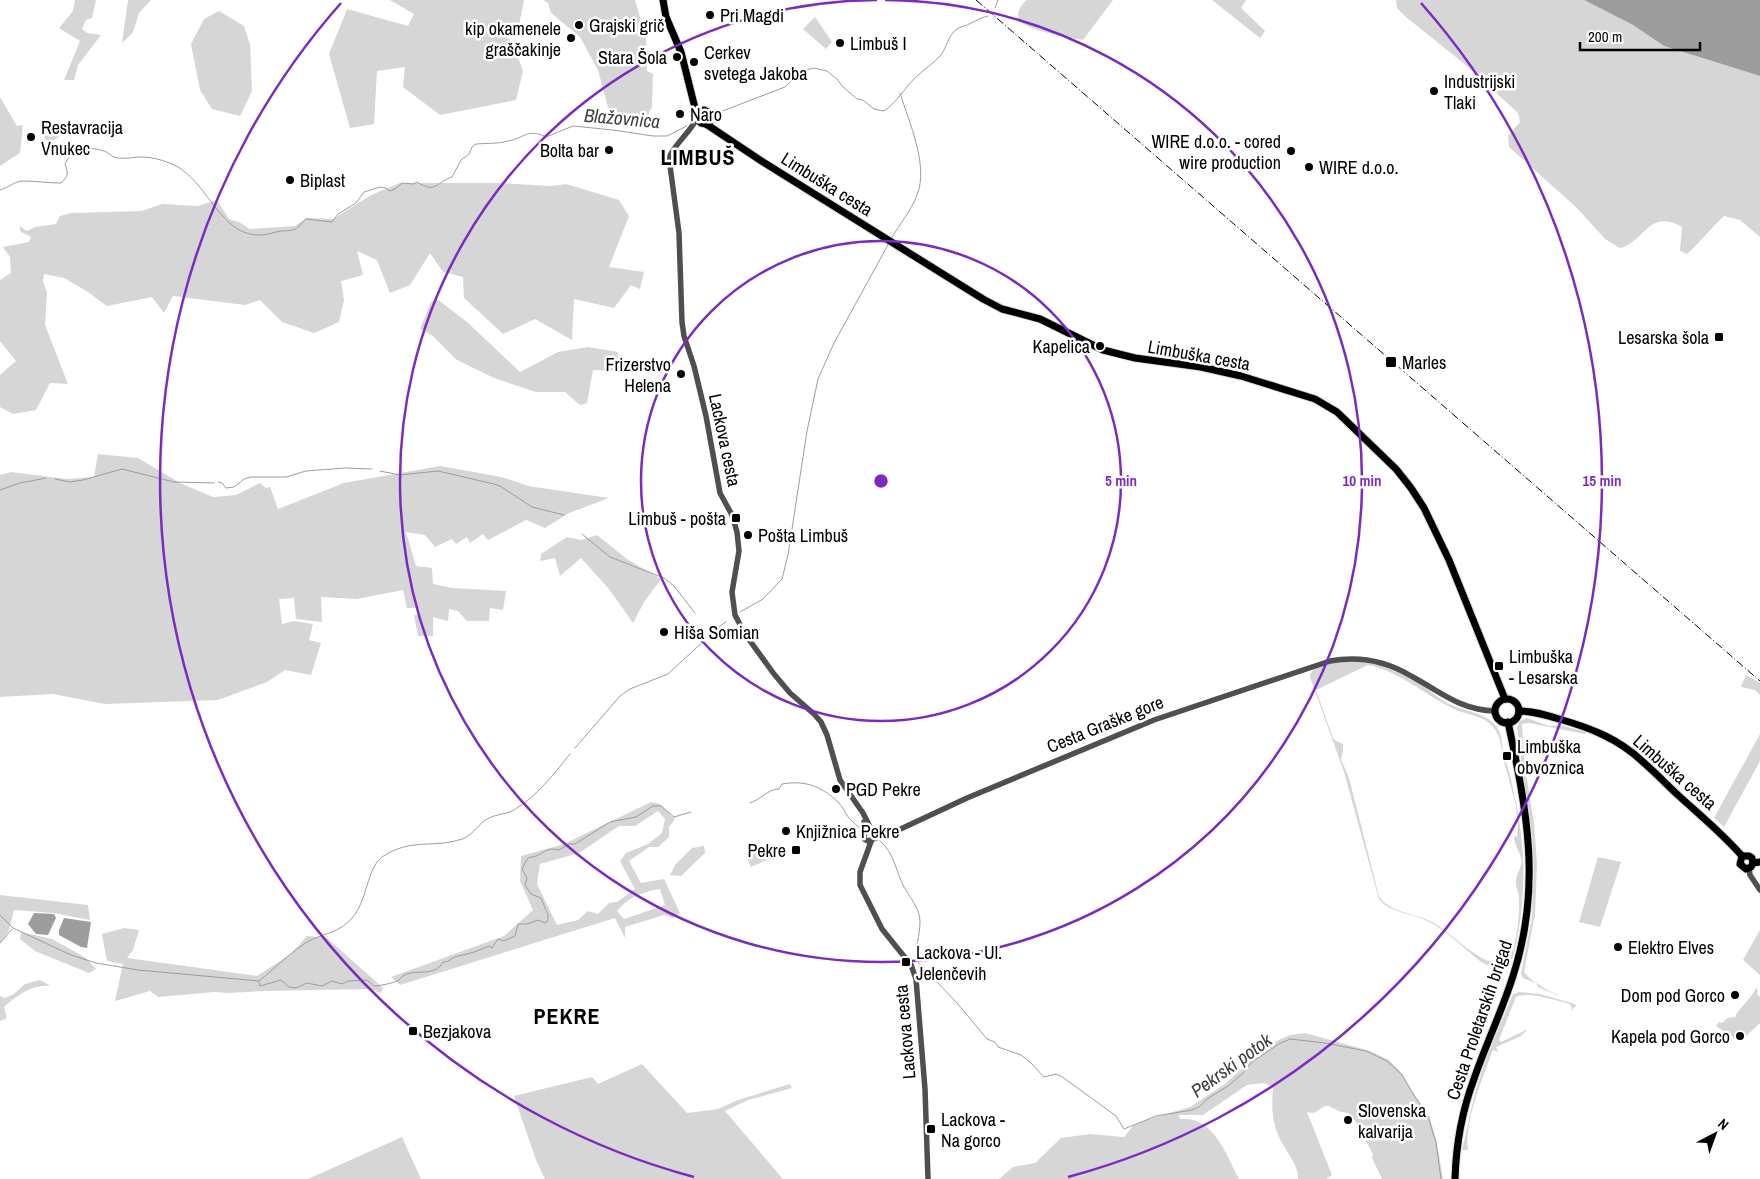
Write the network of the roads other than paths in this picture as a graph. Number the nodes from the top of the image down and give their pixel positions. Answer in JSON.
{"nodes":[{"id":1,"x":663,"y":0,"type":"edge"},
{"id":2,"x":690,"y":89,"type":"junction"},
{"id":3,"x":704,"y":110,"type":"junction"},
{"id":4,"x":697,"y":117,"type":"junction"},
{"id":5,"x":707,"y":122,"type":"junction"},
{"id":6,"x":686,"y":136,"type":"junction"},
{"id":7,"x":1505,"y":699,"type":"junction"},
{"id":8,"x":1495,"y":711,"type":"junction"},
{"id":9,"x":1519,"y":711,"type":"junction"},
{"id":10,"x":1508,"y":722,"type":"junction"},
{"id":11,"x":870,"y":836,"type":"junction"},
{"id":12,"x":1742,"y":856,"type":"junction"},
{"id":13,"x":1754,"y":864,"type":"edge"},
{"id":14,"x":1760,"y":890,"type":"edge"},
{"id":15,"x":928,"y":1179,"type":"edge"},
{"id":16,"x":1455,"y":1179,"type":"edge"}],
"edges":[{"from":1,"to":2,"type":"main road"},
{"from":2,"to":3,"type":"main road"},
{"from":2,"to":4,"type":"main road"},
{"from":3,"to":4,"type":"main road"},
{"from":3,"to":5,"type":"main road"},
{"from":4,"to":5,"type":"main road"},
{"from":4,"to":6,"type":"street"},
{"from":5,"to":6,"type":"street"},
{"from":5,"to":7,"type":"main road","name":"Limbuška cesta"},
{"from":6,"to":11,"type":"street","name":"Lackova cesta"},
{"from":7,"to":8,"type":"main road"},
{"from":7,"to":9,"type":"main road"},
{"from":8,"to":10,"type":"main road"},
{"from":8,"to":11,"type":"street","name":"Cesta Graške gore"},
{"from":9,"to":10,"type":"main road"},
{"from":9,"to":12,"type":"main road","name":"Limbuška cesta"},
{"from":10,"to":16,"type":"main road","name":"Cesta Proletarskih brigad"},
{"from":11,"to":15,"type":"street","name":"Lackova cesta"},
{"from":12,"to":13,"type":"main road","name":"Limbuška cesta"},
{"from":12,"to":13,"type":"main road","name":"Limbuška cesta"},
{"from":13,"to":14,"type":"street"}]}
